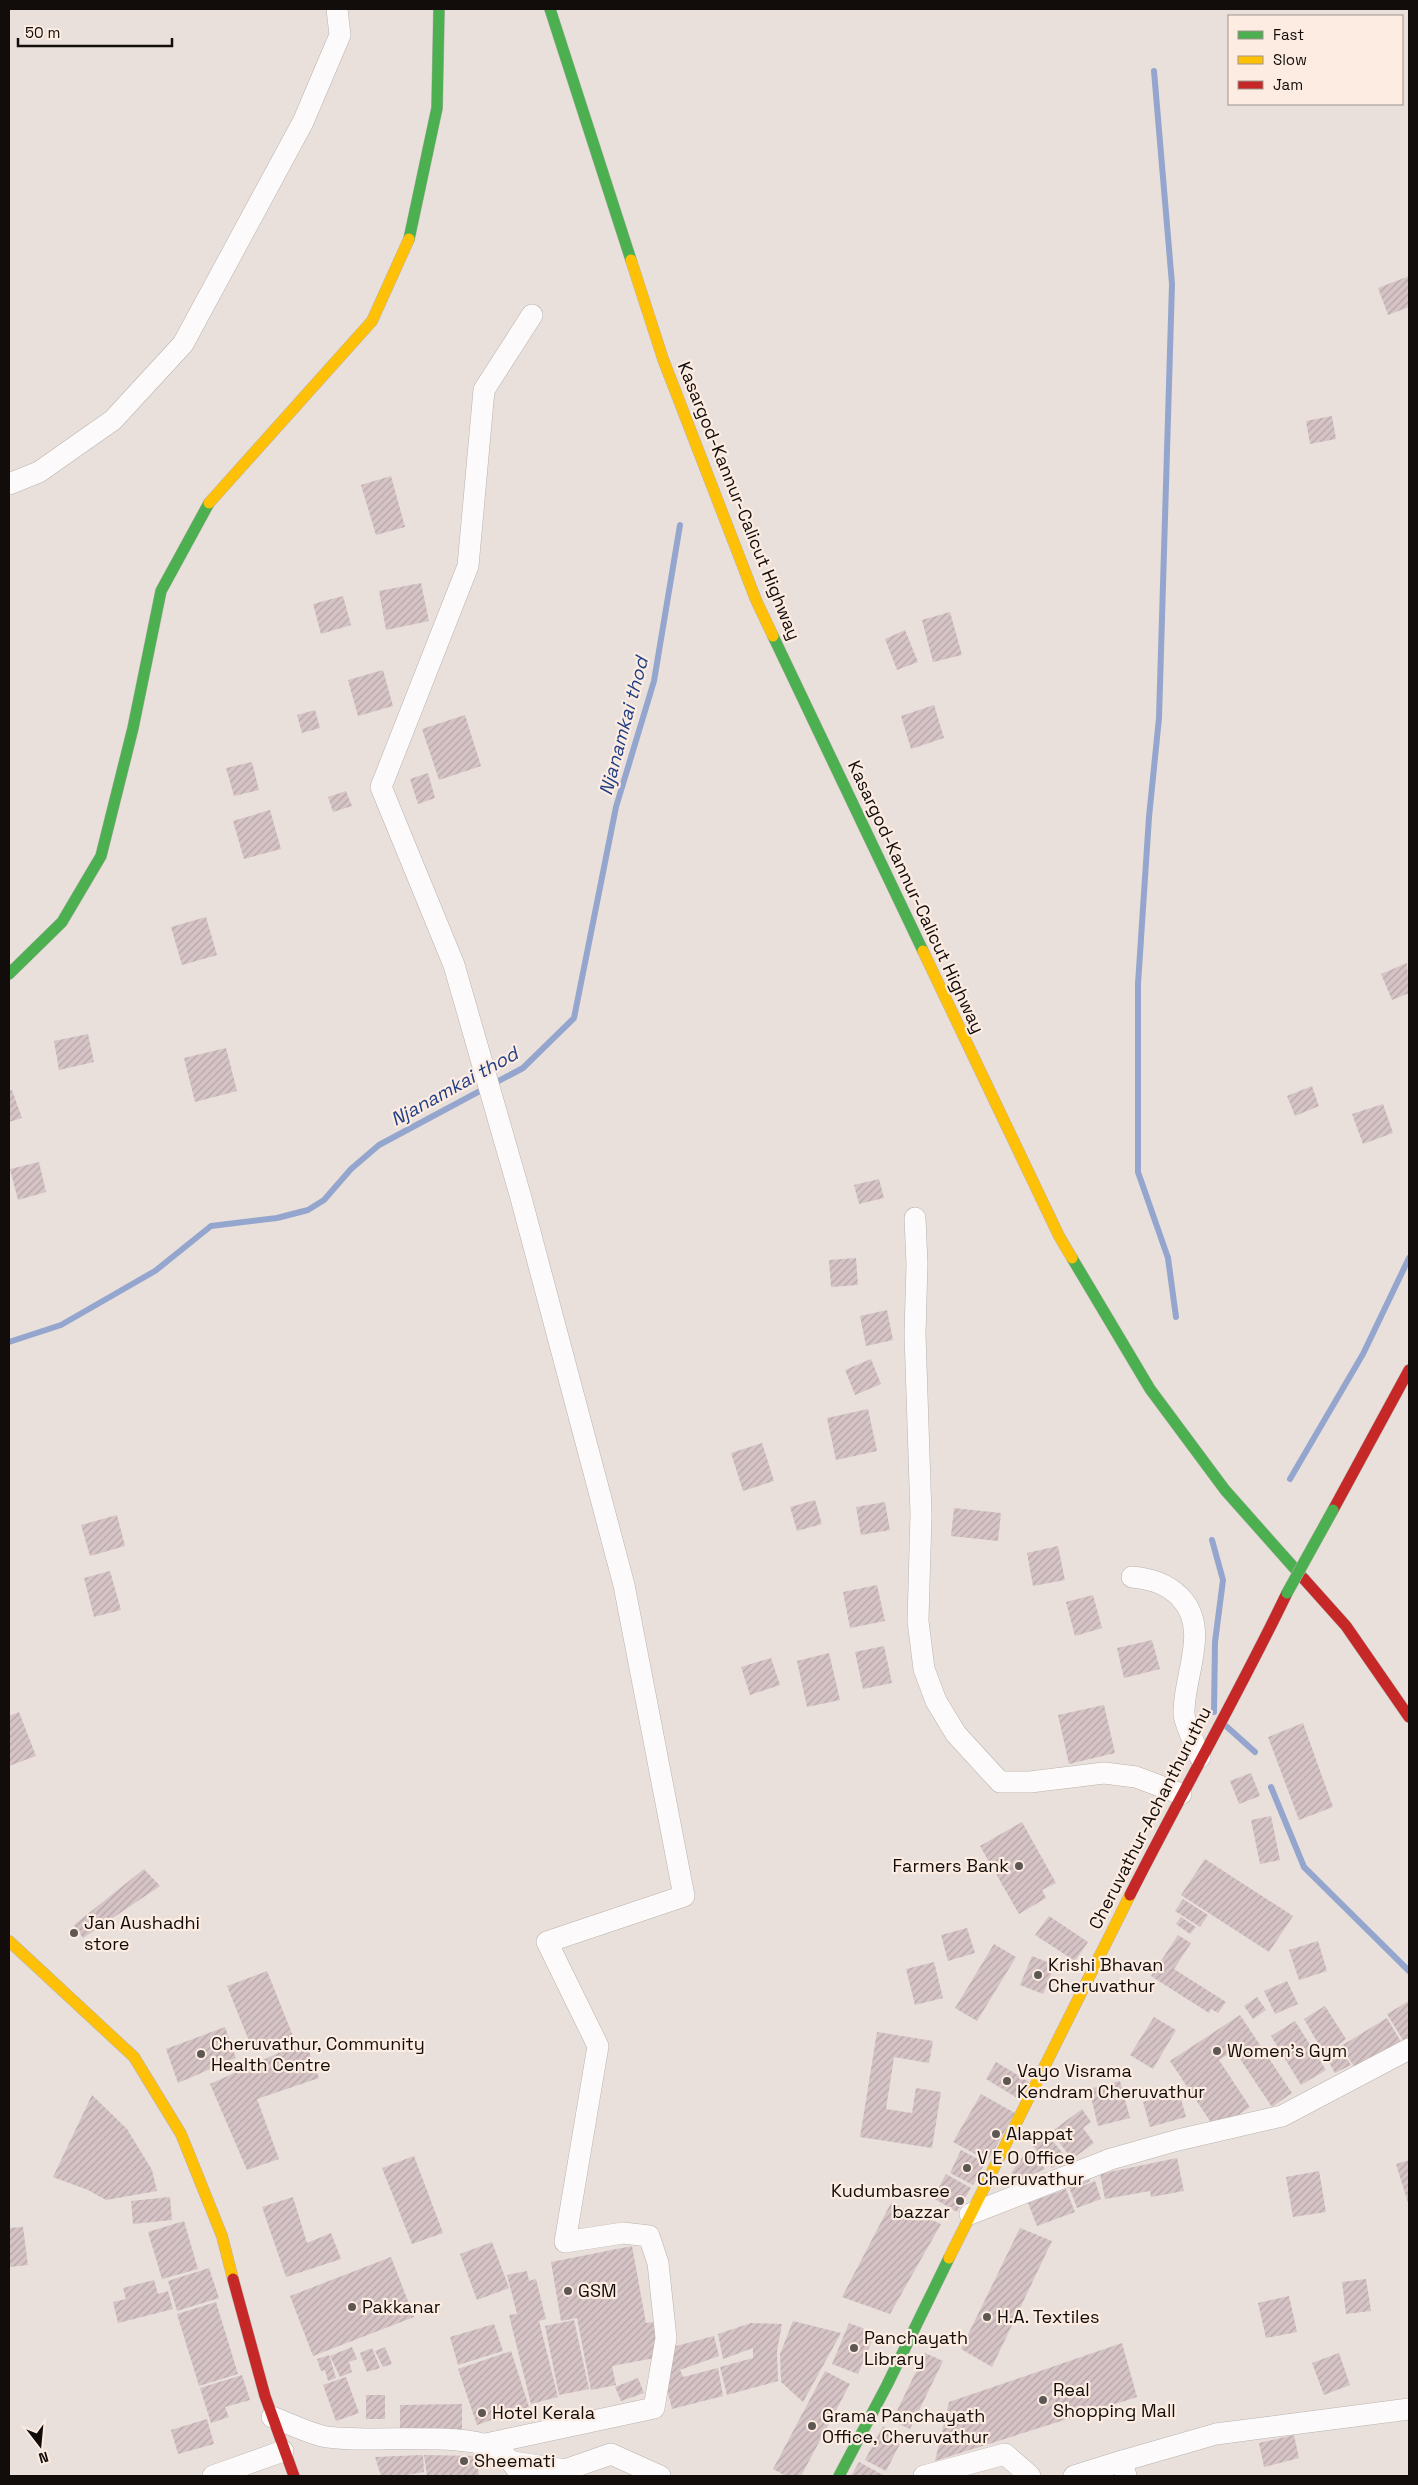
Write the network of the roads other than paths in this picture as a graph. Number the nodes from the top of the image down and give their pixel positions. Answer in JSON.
{"nodes":[{"id":1,"x":337,"y":9,"type":"edge"},
{"id":2,"x":439,"y":9,"type":"edge"},
{"id":3,"x":550,"y":9,"type":"edge"},
{"id":4,"x":532,"y":315,"type":"dead end"},
{"id":5,"x":9,"y":484,"type":"edge"},
{"id":6,"x":9,"y":974,"type":"edge"},
{"id":7,"x":915,"y":1218,"type":"dead end"},
{"id":8,"x":1409,"y":1370,"type":"edge"},
{"id":9,"x":1132,"y":1577,"type":"dead end"},
{"id":10,"x":1409,"y":1717,"type":"edge"},
{"id":11,"x":1202,"y":1754,"type":"junction"},
{"id":12,"x":1181,"y":1794,"type":"junction"},
{"id":13,"x":9,"y":1941,"type":"edge"},
{"id":14,"x":1409,"y":2049,"type":"edge"},
{"id":15,"x":970,"y":2214,"type":"junction"},
{"id":16,"x":1409,"y":2409,"type":"edge"},
{"id":17,"x":272,"y":2417,"type":"junction"},
{"id":18,"x":486,"y":2444,"type":"junction"},
{"id":19,"x":283,"y":2451,"type":"junction"},
{"id":20,"x":1124,"y":2468,"type":"edge"},
{"id":21,"x":517,"y":2469,"type":"edge"},
{"id":22,"x":212,"y":2476,"type":"edge"},
{"id":23,"x":294,"y":2476,"type":"edge"},
{"id":24,"x":660,"y":2476,"type":"edge"},
{"id":25,"x":839,"y":2476,"type":"edge"},
{"id":26,"x":924,"y":2476,"type":"edge"},
{"id":27,"x":1030,"y":2476,"type":"edge"},
{"id":28,"x":1074,"y":2476,"type":"edge"}],
"edges":[{"from":1,"to":5,"type":"street"},
{"from":2,"to":6,"type":"main road"},
{"from":3,"to":10,"type":"main road","name":"Kasargod-Kannur-Calicut Highway"},
{"from":4,"to":18,"type":"street"},
{"from":7,"to":12,"type":"street"},
{"from":8,"to":11,"type":"main road","name":"Cheruvathur-Achanthuruthu","bridge":true},
{"from":9,"to":11,"type":"street"},
{"from":11,"to":12,"type":"main road","name":"Cheruvathur-Achanthuruthu"},
{"from":12,"to":15,"type":"main road","name":"Cheruvathur-Achanthuruthu"},
{"from":13,"to":17,"type":"main road"},
{"from":14,"to":15,"type":"street"},
{"from":15,"to":25,"type":"main road","name":"Cheruvathur-Achanthuruthu"},
{"from":16,"to":20,"type":"street"},
{"from":17,"to":18,"type":"street"},
{"from":17,"to":19,"type":"main road"},
{"from":18,"to":21,"type":"street"},
{"from":19,"to":22,"type":"street"},
{"from":19,"to":23,"type":"main road"},
{"from":20,"to":28,"type":"street"},
{"from":21,"to":24,"type":"street"},
{"from":26,"to":27,"type":"street"}]}
